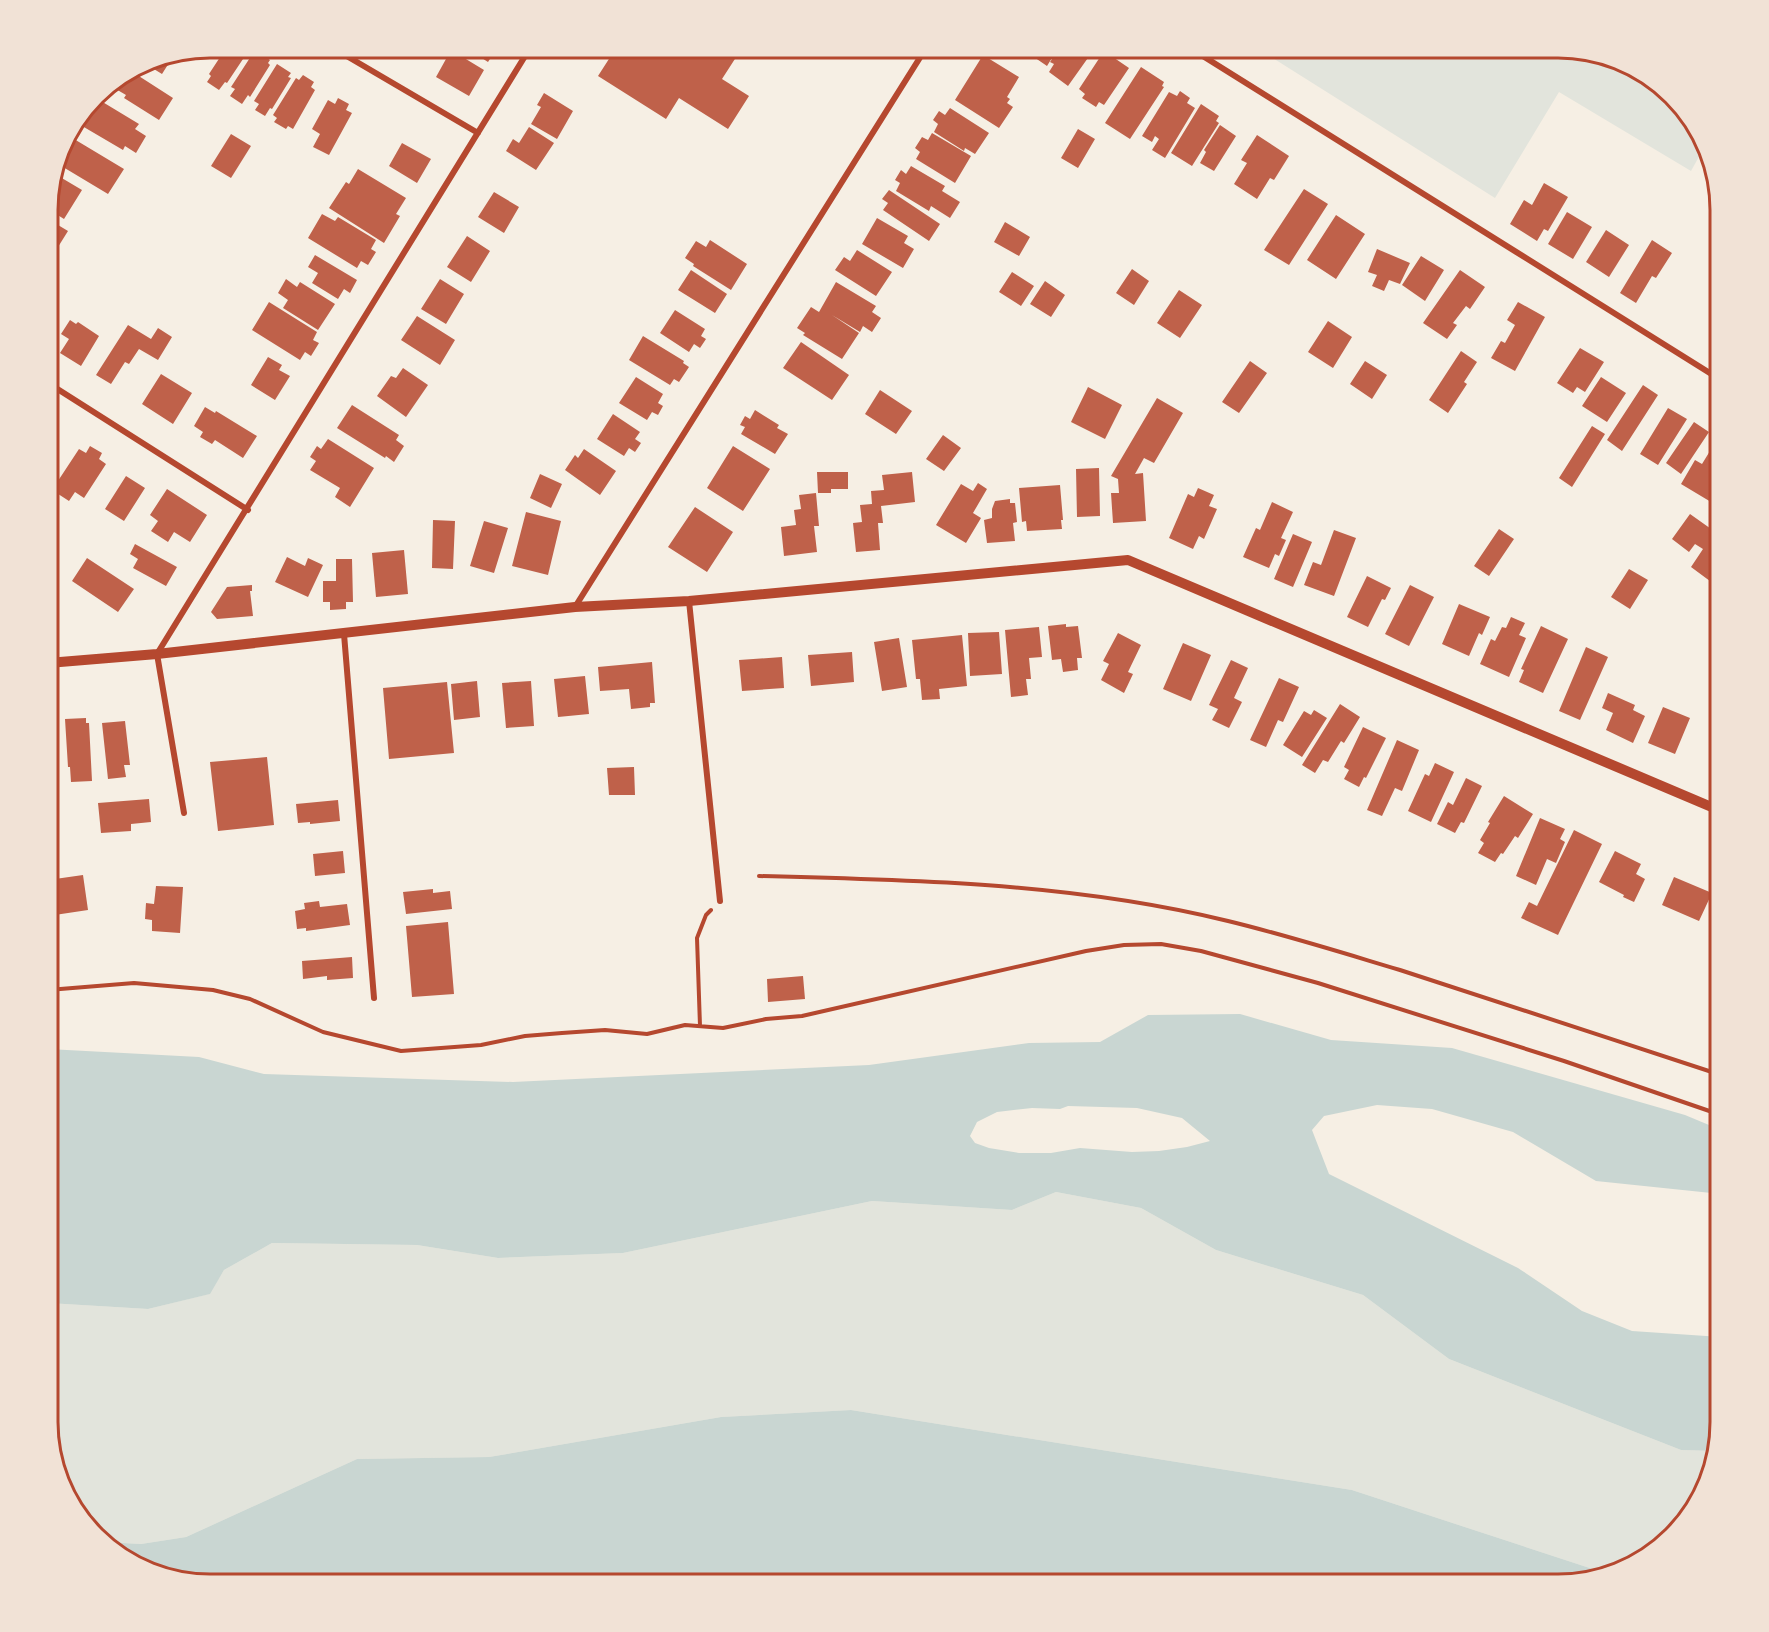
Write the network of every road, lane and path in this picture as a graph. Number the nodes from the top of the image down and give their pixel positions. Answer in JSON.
{"nodes":[{"id":1,"x":919,"y":58,"type":"edge"},
{"id":2,"x":1206,"y":58,"type":"edge"},
{"id":3,"x":352,"y":59,"type":"edge"},
{"id":4,"x":523,"y":59,"type":"edge"},
{"id":5,"x":478,"y":133,"type":"junction"},
{"id":6,"x":1710,"y":373,"type":"edge"},
{"id":7,"x":59,"y":389,"type":"edge"},
{"id":8,"x":248,"y":510,"type":"junction"},
{"id":9,"x":689,"y":601,"type":"junction"},
{"id":10,"x":575,"y":607,"type":"junction"},
{"id":11,"x":344,"y":634,"type":"junction"},
{"id":12,"x":158,"y":654,"type":"junction"},
{"id":13,"x":59,"y":662,"type":"edge"},
{"id":14,"x":1710,"y":807,"type":"edge"},
{"id":15,"x":184,"y":813,"type":"dead end"},
{"id":16,"x":759,"y":876,"type":"dead end"},
{"id":17,"x":720,"y":901,"type":"joint"},
{"id":18,"x":59,"y":989,"type":"edge"},
{"id":19,"x":374,"y":998,"type":"dead end"},
{"id":20,"x":700,"y":1026,"type":"junction"},
{"id":21,"x":1710,"y":1071,"type":"edge"},
{"id":22,"x":1710,"y":1111,"type":"edge"}],
"edges":[{"from":1,"to":10,"type":"street"},
{"from":2,"to":6,"type":"street"},
{"from":3,"to":5,"type":"street"},
{"from":4,"to":5,"type":"street"},
{"from":5,"to":8,"type":"street"},
{"from":7,"to":8,"type":"street"},
{"from":8,"to":12,"type":"street"},
{"from":9,"to":10,"type":"street"},
{"from":9,"to":14,"type":"street"},
{"from":9,"to":17,"type":"street"},
{"from":10,"to":11,"type":"street"},
{"from":11,"to":12,"type":"street"},
{"from":11,"to":19,"type":"street"},
{"from":12,"to":13,"type":"street"},
{"from":12,"to":15,"type":"street"},
{"from":16,"to":21,"type":"path"},
{"from":17,"to":20,"type":"path"},
{"from":18,"to":20,"type":"path"},
{"from":20,"to":22,"type":"path"}]}
